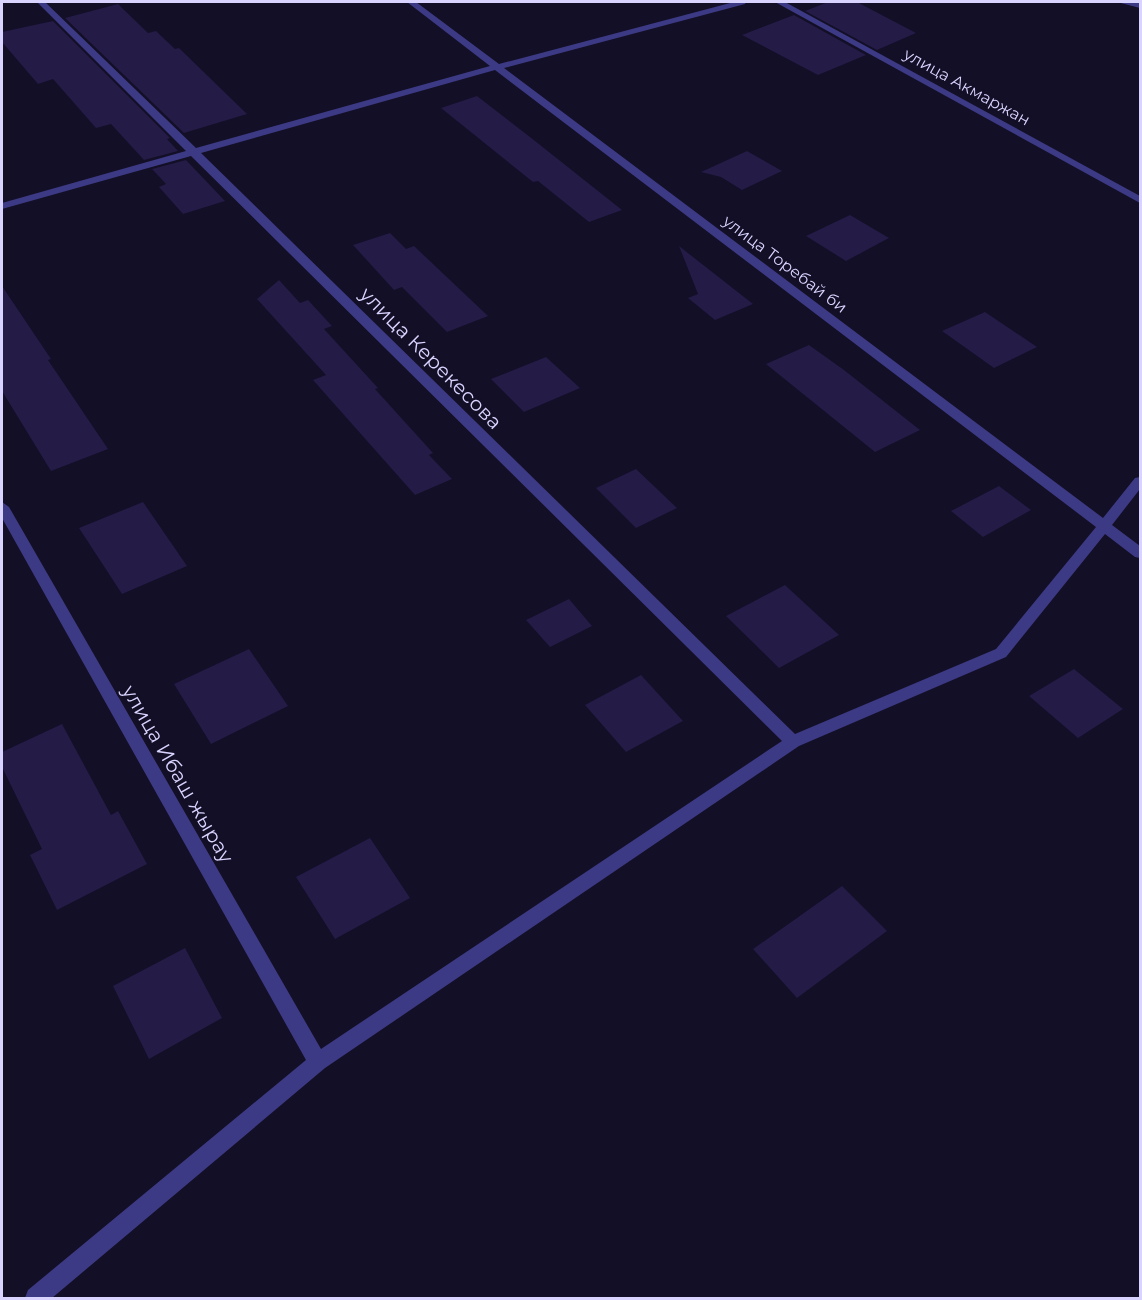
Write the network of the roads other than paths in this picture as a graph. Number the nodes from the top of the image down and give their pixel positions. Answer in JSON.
{"nodes":[{"id":1,"x":41,"y":2,"type":"edge"},
{"id":2,"x":411,"y":2,"type":"edge"},
{"id":3,"x":742,"y":2,"type":"edge"},
{"id":4,"x":779,"y":2,"type":"edge"},
{"id":5,"x":1121,"y":2,"type":"edge"},
{"id":6,"x":1140,"y":5,"type":"edge"},
{"id":7,"x":497,"y":67,"type":"junction"},
{"id":8,"x":193,"y":151,"type":"junction"},
{"id":9,"x":1140,"y":200,"type":"edge"},
{"id":10,"x":2,"y":206,"type":"edge"},
{"id":11,"x":1140,"y":481,"type":"edge"},
{"id":12,"x":2,"y":507,"type":"edge"},
{"id":13,"x":1105,"y":526,"type":"junction"},
{"id":14,"x":1140,"y":553,"type":"edge"},
{"id":15,"x":793,"y":742,"type":"junction"},
{"id":16,"x":318,"y":1062,"type":"junction"},
{"id":17,"x":36,"y":1299,"type":"edge"}],
"edges":[{"from":1,"to":8,"type":"street","name":"улица Керекесова"},
{"from":2,"to":7,"type":"street","name":"улица Торебай би"},
{"from":3,"to":7,"type":"street"},
{"from":4,"to":9,"type":"street","name":"улица Акмаржан"},
{"from":5,"to":6,"type":"street"},
{"from":7,"to":8,"type":"street"},
{"from":7,"to":13,"type":"street","name":"улица Торебай би"},
{"from":8,"to":10,"type":"street"},
{"from":8,"to":15,"type":"street","name":"улица Керекесова"},
{"from":11,"to":13,"type":"street"},
{"from":12,"to":16,"type":"street","name":"улица Ибаш жырау"},
{"from":13,"to":14,"type":"street","name":"улица Торебай би"},
{"from":13,"to":15,"type":"street"},
{"from":15,"to":16,"type":"street"},
{"from":16,"to":17,"type":"street"}]}
